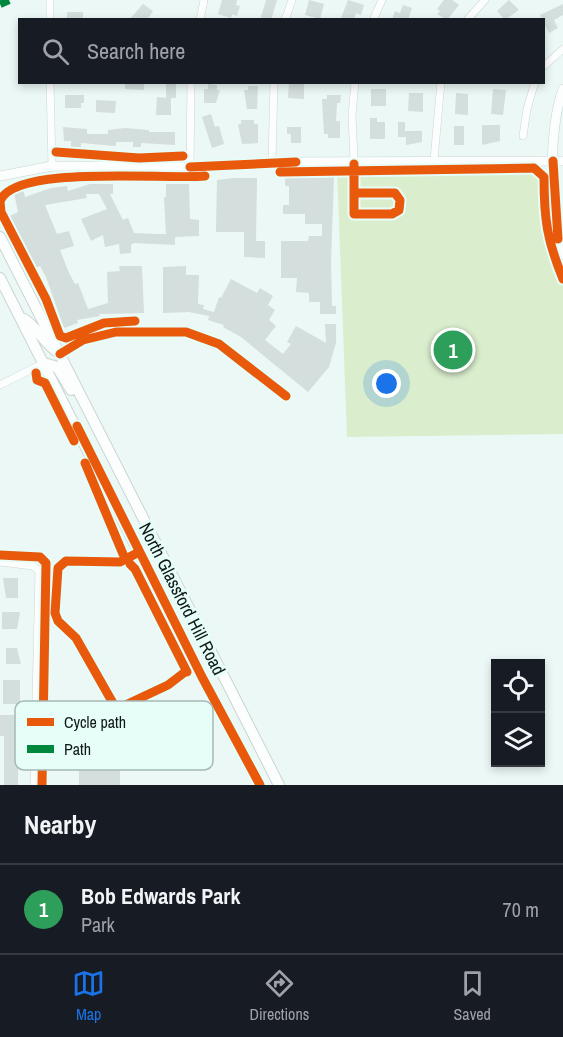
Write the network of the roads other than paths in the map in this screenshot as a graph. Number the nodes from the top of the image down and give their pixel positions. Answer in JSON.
{"nodes":[{"id":1,"x":50,"y":0,"type":"edge"},
{"id":2,"x":204,"y":0,"type":"edge"},
{"id":3,"x":292,"y":0,"type":"edge"},
{"id":4,"x":382,"y":0,"type":"edge"},
{"id":5,"x":485,"y":0,"type":"edge"},
{"id":6,"x":50,"y":18,"type":"edge"},
{"id":7,"x":200,"y":18,"type":"edge"},
{"id":8,"x":286,"y":18,"type":"edge"},
{"id":9,"x":374,"y":18,"type":"edge"},
{"id":10,"x":469,"y":18,"type":"edge"},
{"id":11,"x":563,"y":49,"type":"edge"},
{"id":12,"x":545,"y":64,"type":"edge"},
{"id":13,"x":50,"y":84,"type":"edge"},
{"id":14,"x":191,"y":84,"type":"edge"},
{"id":15,"x":274,"y":84,"type":"edge"},
{"id":16,"x":355,"y":84,"type":"edge"},
{"id":17,"x":441,"y":84,"type":"edge"},
{"id":18,"x":534,"y":84,"type":"edge"},
{"id":19,"x":563,"y":89,"type":"edge"},
{"id":20,"x":523,"y":136,"type":"dead end"},
{"id":21,"x":435,"y":160,"type":"junction"},
{"id":22,"x":354,"y":161,"type":"junction"},
{"id":23,"x":558,"y":161,"type":"edge"},
{"id":24,"x":272,"y":162,"type":"junction"},
{"id":25,"x":52,"y":166,"type":"junction"},
{"id":26,"x":190,"y":167,"type":"junction"},
{"id":27,"x":0,"y":176,"type":"edge"},
{"id":28,"x":0,"y":237,"type":"edge"},
{"id":29,"x":563,"y":255,"type":"edge"},
{"id":30,"x":0,"y":278,"type":"edge"},
{"id":31,"x":21,"y":318,"type":"junction"},
{"id":32,"x":60,"y":354,"type":"junction"},
{"id":33,"x":44,"y":363,"type":"junction"},
{"id":34,"x":0,"y":385,"type":"edge"},
{"id":35,"x":286,"y":396,"type":"dead end"},
{"id":36,"x":84,"y":403,"type":"junction"},
{"id":37,"x":0,"y":562,"type":"edge"},
{"id":38,"x":36,"y":701,"type":"edge"},
{"id":39,"x":34,"y":770,"type":"edge"},
{"id":40,"x":34,"y":785,"type":"edge"},
{"id":41,"x":260,"y":785,"type":"edge"},
{"id":42,"x":279,"y":785,"type":"edge"}],
"edges":[{"from":1,"to":6,"type":"street"},
{"from":2,"to":7,"type":"street"},
{"from":3,"to":8,"type":"street"},
{"from":4,"to":9,"type":"street"},
{"from":5,"to":10,"type":"street"},
{"from":11,"to":12,"type":"street"},
{"from":13,"to":25,"type":"street"},
{"from":14,"to":26,"type":"street"},
{"from":15,"to":24,"type":"street"},
{"from":16,"to":22,"type":"street"},
{"from":17,"to":21,"type":"street"},
{"from":18,"to":20,"type":"street"},
{"from":19,"to":23,"type":"street"},
{"from":21,"to":22,"type":"street"},
{"from":21,"to":23,"type":"street"},
{"from":22,"to":24,"type":"street"},
{"from":23,"to":29,"type":"street"},
{"from":24,"to":26,"type":"street"},
{"from":25,"to":26,"type":"street"},
{"from":25,"to":27,"type":"street"},
{"from":28,"to":32,"type":"main road","name":"North Glassford Hill Road"},
{"from":30,"to":31,"type":"main road","name":"North Glassford Hill Road"},
{"from":31,"to":32,"type":"main road"},
{"from":31,"to":33,"type":"main road","name":"North Glassford Hill Road"},
{"from":32,"to":35,"type":"street"},
{"from":32,"to":36,"type":"main road","name":"North Glassford Hill Road"},
{"from":33,"to":34,"type":"street"},
{"from":33,"to":36,"type":"main road"},
{"from":33,"to":41,"type":"main road","name":"North Glassford Hill Road"},
{"from":36,"to":42,"type":"main road","name":"North Glassford Hill Road"},
{"from":37,"to":38,"type":"street"},
{"from":39,"to":40,"type":"street"}]}
